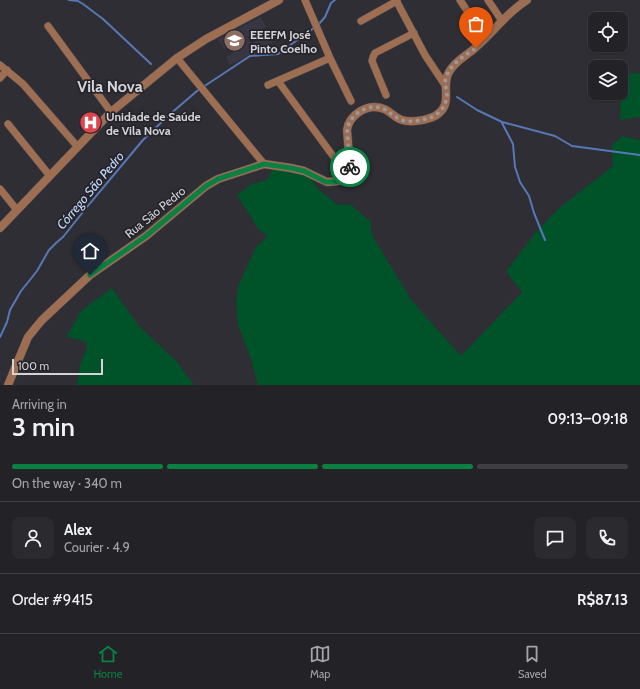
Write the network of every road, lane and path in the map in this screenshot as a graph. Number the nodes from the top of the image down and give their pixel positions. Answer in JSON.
{"nodes":[{"id":1,"x":279,"y":0,"type":"edge"},
{"id":2,"x":305,"y":0,"type":"edge"},
{"id":3,"x":396,"y":0,"type":"edge"},
{"id":4,"x":460,"y":0,"type":"edge"},
{"id":5,"x":488,"y":0,"type":"edge"},
{"id":6,"x":527,"y":0,"type":"edge"},
{"id":7,"x":361,"y":21,"type":"dead end"},
{"id":8,"x":502,"y":22,"type":"junction"},
{"id":9,"x":48,"y":26,"type":"dead end"},
{"id":10,"x":477,"y":26,"type":"dead end"},
{"id":11,"x":414,"y":33,"type":"junction"},
{"id":12,"x":177,"y":58,"type":"junction"},
{"id":13,"x":330,"y":58,"type":"junction"},
{"id":14,"x":0,"y":65,"type":"edge"},
{"id":15,"x":7,"y":70,"type":"junction"},
{"id":16,"x":0,"y":78,"type":"edge"},
{"id":17,"x":278,"y":81,"type":"junction"},
{"id":18,"x":268,"y":85,"type":"dead end"},
{"id":19,"x":445,"y":85,"type":"junction"},
{"id":20,"x":386,"y":95,"type":"dead end"},
{"id":21,"x":351,"y":101,"type":"dead end"},
{"id":22,"x":111,"y":112,"type":"junction"},
{"id":23,"x":8,"y":124,"type":"dead end"},
{"id":24,"x":77,"y":146,"type":"junction"},
{"id":25,"x":264,"y":164,"type":"junction"},
{"id":26,"x":347,"y":175,"type":"junction"},
{"id":27,"x":50,"y":176,"type":"junction"},
{"id":28,"x":0,"y":189,"type":"edge"},
{"id":29,"x":17,"y":210,"type":"junction"},
{"id":30,"x":1,"y":225,"type":"edge"},
{"id":31,"x":8,"y":385,"type":"edge"}],
"edges":[{"from":1,"to":12,"type":"street"},
{"from":2,"to":13,"type":"street"},
{"from":3,"to":7,"type":"street"},
{"from":3,"to":11,"type":"street"},
{"from":4,"to":10,"type":"street"},
{"from":5,"to":8,"type":"street"},
{"from":6,"to":8,"type":"street"},
{"from":8,"to":19,"type":"street"},
{"from":9,"to":22,"type":"street"},
{"from":11,"to":19,"type":"street"},
{"from":11,"to":20,"type":"street"},
{"from":12,"to":22,"type":"street"},
{"from":12,"to":25,"type":"street"},
{"from":13,"to":17,"type":"street"},
{"from":13,"to":21,"type":"street"},
{"from":14,"to":15,"type":"street"},
{"from":15,"to":16,"type":"street"},
{"from":15,"to":24,"type":"street"},
{"from":17,"to":18,"type":"street"},
{"from":17,"to":26,"type":"street"},
{"from":19,"to":26,"type":"street"},
{"from":22,"to":24,"type":"street"},
{"from":23,"to":27,"type":"street"},
{"from":24,"to":27,"type":"street"},
{"from":25,"to":26,"type":"street","name":"Rua São Pedro"},
{"from":25,"to":31,"type":"street","name":"Rua São Pedro"},
{"from":27,"to":29,"type":"street"},
{"from":28,"to":29,"type":"street"},
{"from":29,"to":30,"type":"street"}]}
